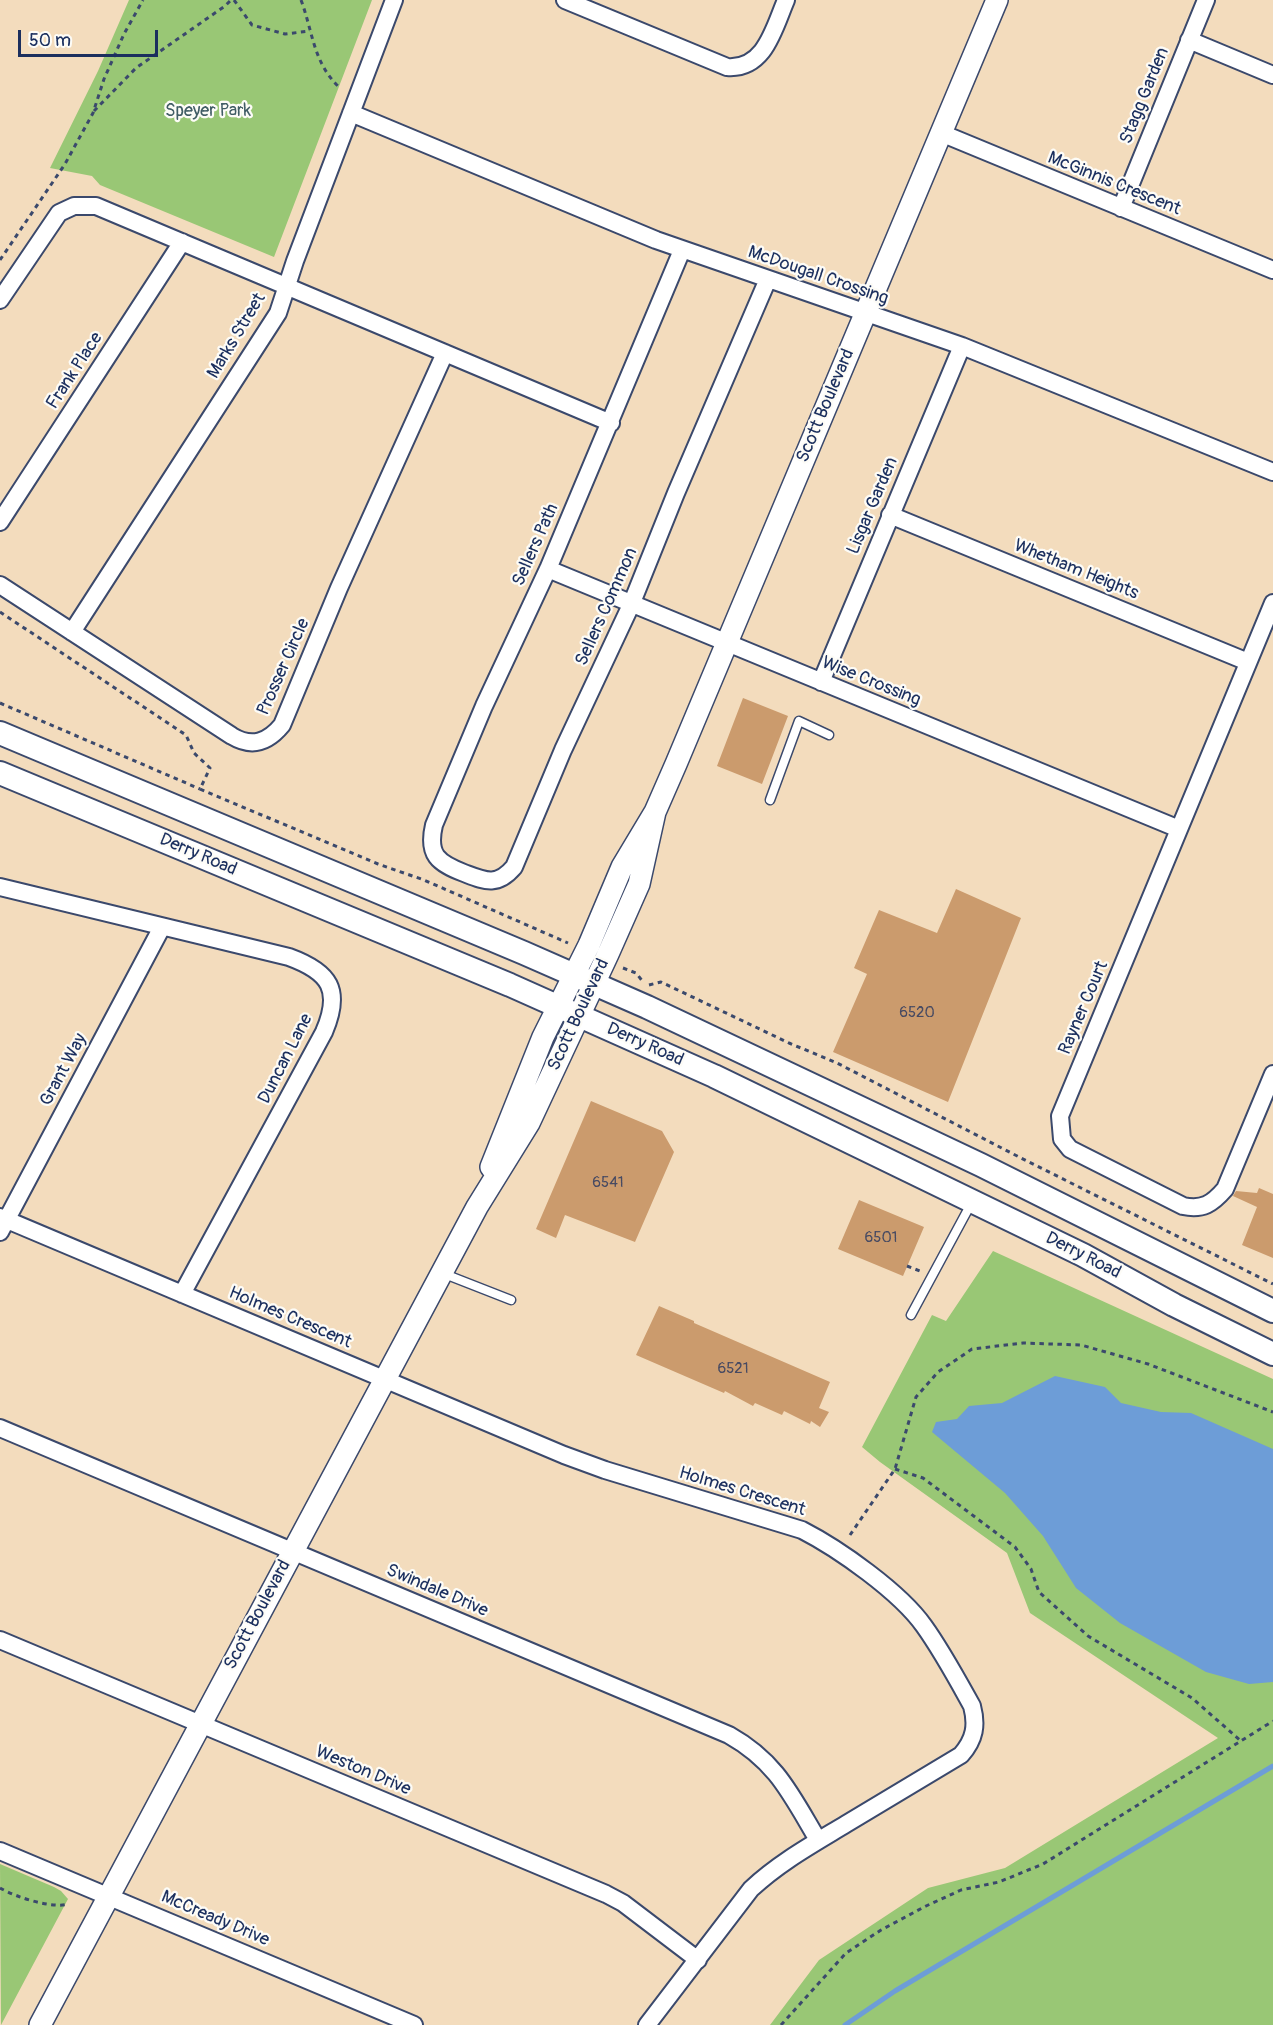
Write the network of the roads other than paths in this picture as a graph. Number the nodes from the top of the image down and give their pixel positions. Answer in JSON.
{"nodes":[{"id":1,"x":394,"y":0,"type":"edge"},
{"id":2,"x":565,"y":0,"type":"edge"},
{"id":3,"x":786,"y":0,"type":"edge"},
{"id":4,"x":997,"y":0,"type":"edge"},
{"id":5,"x":1206,"y":0,"type":"edge"},
{"id":6,"x":1189,"y":40,"type":"junction"},
{"id":7,"x":1273,"y":75,"type":"edge"},
{"id":8,"x":351,"y":113,"type":"junction"},
{"id":9,"x":941,"y":133,"type":"junction"},
{"id":10,"x":1120,"y":208,"type":"junction"},
{"id":11,"x":182,"y":242,"type":"junction"},
{"id":12,"x":682,"y":250,"type":"junction"},
{"id":13,"x":1273,"y":270,"type":"edge"},
{"id":14,"x":768,"y":279,"type":"junction"},
{"id":15,"x":287,"y":286,"type":"junction"},
{"id":16,"x":0,"y":300,"type":"edge"},
{"id":17,"x":865,"y":313,"type":"junction"},
{"id":18,"x":962,"y":346,"type":"junction"},
{"id":19,"x":445,"y":353,"type":"junction"},
{"id":20,"x":611,"y":423,"type":"junction"},
{"id":21,"x":1273,"y":472,"type":"edge"},
{"id":22,"x":890,"y":515,"type":"junction"},
{"id":23,"x":0,"y":522,"type":"edge"},
{"id":24,"x":548,"y":569,"type":"junction"},
{"id":25,"x":0,"y":585,"type":"edge"},
{"id":26,"x":1273,"y":603,"type":"edge"},
{"id":27,"x":632,"y":605,"type":"junction"},
{"id":28,"x":72,"y":632,"type":"junction"},
{"id":29,"x":726,"y":644,"type":"junction"},
{"id":30,"x":1248,"y":662,"type":"junction"},
{"id":31,"x":821,"y":682,"type":"junction"},
{"id":32,"x":0,"y":733,"type":"edge"},
{"id":33,"x":829,"y":735,"type":"dead end"},
{"id":34,"x":0,"y":772,"type":"edge"},
{"id":35,"x":770,"y":800,"type":"dead end"},
{"id":36,"x":1179,"y":829,"type":"junction"},
{"id":37,"x":436,"y":855,"type":"joint"},
{"id":38,"x":0,"y":887,"type":"edge"},
{"id":39,"x":162,"y":927,"type":"junction"},
{"id":40,"x":584,"y":979,"type":"junction"},
{"id":41,"x":558,"y":1006,"type":"junction"},
{"id":42,"x":579,"y":1016,"type":"junction"},
{"id":43,"x":1273,"y":1074,"type":"edge"},
{"id":44,"x":972,"y":1202,"type":"junction"},
{"id":45,"x":477,"y":1207,"type":"junction"},
{"id":46,"x":2,"y":1223,"type":"edge"},
{"id":47,"x":442,"y":1273,"type":"junction"},
{"id":48,"x":182,"y":1294,"type":"junction"},
{"id":49,"x":511,"y":1300,"type":"dead end"},
{"id":50,"x":1273,"y":1311,"type":"edge"},
{"id":51,"x":911,"y":1316,"type":"dead end"},
{"id":52,"x":1273,"y":1354,"type":"edge"},
{"id":53,"x":385,"y":1379,"type":"junction"},
{"id":54,"x":0,"y":1428,"type":"edge"},
{"id":55,"x":292,"y":1551,"type":"junction"},
{"id":56,"x":0,"y":1640,"type":"edge"},
{"id":57,"x":200,"y":1725,"type":"junction"},
{"id":58,"x":818,"y":1840,"type":"junction"},
{"id":59,"x":0,"y":1851,"type":"edge"},
{"id":60,"x":109,"y":1896,"type":"junction"},
{"id":61,"x":698,"y":1960,"type":"junction"},
{"id":62,"x":40,"y":2025,"type":"edge"},
{"id":63,"x":414,"y":2025,"type":"edge"},
{"id":64,"x":647,"y":2025,"type":"edge"}],
"edges":[{"from":1,"to":8,"type":"street","name":"Marks Street"},
{"from":2,"to":3,"type":"street"},
{"from":4,"to":9,"type":"street","name":"Scott Boulevard"},
{"from":5,"to":6,"type":"street","name":"Stagg Garden"},
{"from":6,"to":7,"type":"street"},
{"from":6,"to":10,"type":"street","name":"Stagg Garden"},
{"from":8,"to":12,"type":"street","name":"McDougall Crossing"},
{"from":8,"to":15,"type":"street","name":"Marks Street"},
{"from":9,"to":10,"type":"street","name":"McGinnis Crescent"},
{"from":9,"to":17,"type":"street","name":"Scott Boulevard"},
{"from":10,"to":13,"type":"street","name":"McGinnis Crescent"},
{"from":11,"to":15,"type":"street"},
{"from":11,"to":16,"type":"street"},
{"from":11,"to":23,"type":"street","name":"Frank Place"},
{"from":12,"to":14,"type":"street","name":"McDougall Crossing"},
{"from":12,"to":20,"type":"street","name":"Sellers Path"},
{"from":14,"to":17,"type":"street","name":"McDougall Crossing"},
{"from":14,"to":27,"type":"street","name":"Sellers Common"},
{"from":15,"to":19,"type":"street"},
{"from":15,"to":28,"type":"street","name":"Marks Street"},
{"from":17,"to":18,"type":"street","name":"McDougall Crossing"},
{"from":17,"to":29,"type":"street","name":"Scott Boulevard"},
{"from":18,"to":21,"type":"street","name":"McDougall Crossing"},
{"from":18,"to":22,"type":"street","name":"Lisgar Garden"},
{"from":19,"to":20,"type":"street"},
{"from":19,"to":28,"type":"street","name":"Prosser Circle"},
{"from":20,"to":24,"type":"street","name":"Sellers Path"},
{"from":22,"to":30,"type":"street","name":"Whetham Heights"},
{"from":22,"to":31,"type":"street","name":"Lisgar Garden"},
{"from":24,"to":27,"type":"street","name":"Wise Crossing"},
{"from":24,"to":37,"type":"street","name":"Sellers Path"},
{"from":25,"to":28,"type":"street","name":"Prosser Circle"},
{"from":26,"to":30,"type":"street","name":"Rayner Court"},
{"from":27,"to":29,"type":"street","name":"Wise Crossing"},
{"from":27,"to":37,"type":"street","name":"Sellers Common"},
{"from":29,"to":31,"type":"street","name":"Wise Crossing"},
{"from":29,"to":40,"type":"street","name":"Scott Boulevard"},
{"from":30,"to":36,"type":"street","name":"Rayner Court"},
{"from":31,"to":36,"type":"street","name":"Wise Crossing"},
{"from":32,"to":40,"type":"main road","name":"Derry Road"},
{"from":33,"to":35,"type":"lane"},
{"from":34,"to":41,"type":"main road","name":"Derry Road"},
{"from":36,"to":43,"type":"street","name":"Rayner Court"},
{"from":38,"to":39,"type":"street","name":"Duncan Lane"},
{"from":39,"to":46,"type":"street","name":"Grant Way"},
{"from":39,"to":48,"type":"street","name":"Duncan Lane"},
{"from":40,"to":41,"type":"street","name":"Scott Boulevard"},
{"from":40,"to":42,"type":"street","name":"Scott Boulevard"},
{"from":40,"to":50,"type":"main road","name":"Derry Road"},
{"from":41,"to":42,"type":"main road","name":"Derry Road"},
{"from":41,"to":45,"type":"street","name":"Scott Boulevard"},
{"from":42,"to":44,"type":"main road","name":"Derry Road"},
{"from":42,"to":45,"type":"street","name":"Scott Boulevard"},
{"from":44,"to":51,"type":"lane"},
{"from":44,"to":52,"type":"main road","name":"Derry Road"},
{"from":45,"to":47,"type":"street","name":"Scott Boulevard"},
{"from":46,"to":48,"type":"street","name":"Holmes Crescent"},
{"from":47,"to":49,"type":"lane"},
{"from":47,"to":53,"type":"street","name":"Scott Boulevard"},
{"from":48,"to":53,"type":"street","name":"Holmes Crescent"},
{"from":53,"to":55,"type":"street","name":"Scott Boulevard"},
{"from":53,"to":58,"type":"street","name":"Holmes Crescent"},
{"from":54,"to":55,"type":"street","name":"Swindale Drive"},
{"from":55,"to":57,"type":"street","name":"Scott Boulevard"},
{"from":55,"to":58,"type":"street","name":"Swindale Drive"},
{"from":56,"to":57,"type":"street","name":"Weston Drive"},
{"from":57,"to":60,"type":"street","name":"Scott Boulevard"},
{"from":57,"to":61,"type":"street","name":"Weston Drive"},
{"from":58,"to":61,"type":"street","name":"Holmes Crescent"},
{"from":59,"to":60,"type":"street","name":"McCready Drive"},
{"from":60,"to":62,"type":"street","name":"Scott Boulevard"},
{"from":60,"to":63,"type":"street","name":"McCready Drive"},
{"from":61,"to":64,"type":"street","name":"Holmes Crescent"}]}
